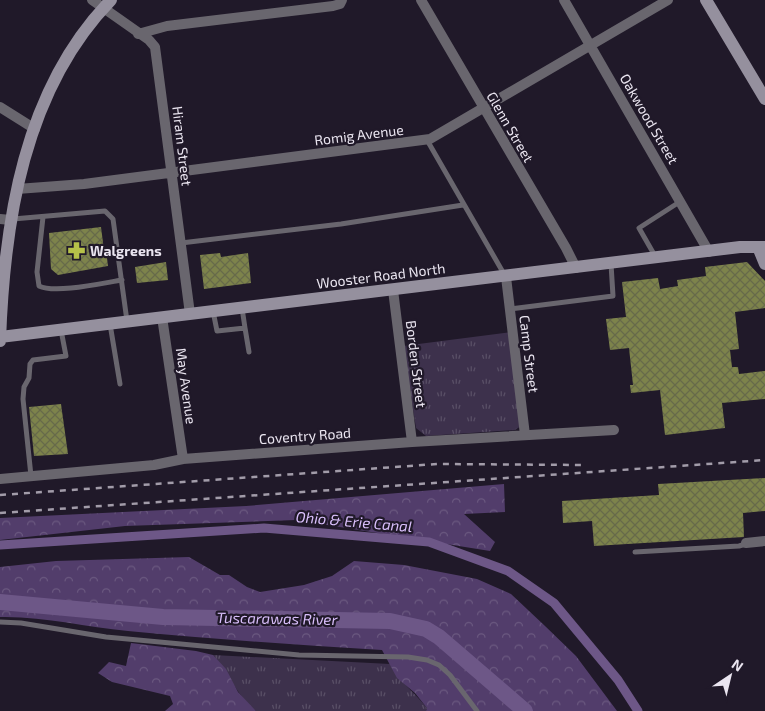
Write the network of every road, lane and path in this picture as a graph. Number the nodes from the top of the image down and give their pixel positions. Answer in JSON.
{"nodes":[{"id":1,"x":92,"y":0,"type":"edge"},
{"id":2,"x":342,"y":0,"type":"edge"},
{"id":3,"x":421,"y":0,"type":"edge"},
{"id":4,"x":564,"y":0,"type":"edge"},
{"id":5,"x":668,"y":0,"type":"edge"},
{"id":6,"x":706,"y":0,"type":"edge"},
{"id":7,"x":107,"y":4,"type":"edge"},
{"id":8,"x":138,"y":34,"type":"junction"},
{"id":9,"x":590,"y":45,"type":"junction"},
{"id":10,"x":765,"y":99,"type":"edge"},
{"id":11,"x":0,"y":107,"type":"edge"},
{"id":12,"x":483,"y":107,"type":"junction"},
{"id":13,"x":35,"y":128,"type":"junction"},
{"id":14,"x":427,"y":140,"type":"junction"},
{"id":15,"x":171,"y":172,"type":"junction"},
{"id":16,"x":17,"y":189,"type":"junction"},
{"id":17,"x":681,"y":201,"type":"junction"},
{"id":18,"x":463,"y":206,"type":"junction"},
{"id":19,"x":42,"y":217,"type":"junction"},
{"id":20,"x":5,"y":220,"type":"edge"},
{"id":21,"x":181,"y":243,"type":"junction"},
{"id":22,"x":762,"y":247,"type":"edge"},
{"id":23,"x":4,"y":250,"type":"edge"},
{"id":24,"x":709,"y":252,"type":"junction"},
{"id":25,"x":656,"y":258,"type":"junction"},
{"id":26,"x":611,"y":264,"type":"junction"},
{"id":27,"x":765,"y":264,"type":"edge"},
{"id":28,"x":576,"y":268,"type":"junction"},
{"id":29,"x":506,"y":277,"type":"junction"},
{"id":30,"x":122,"y":280,"type":"junction"},
{"id":31,"x":2,"y":287,"type":"edge"},
{"id":32,"x":393,"y":290,"type":"junction"},
{"id":33,"x":242,"y":308,"type":"junction"},
{"id":34,"x":510,"y":309,"type":"junction"},
{"id":35,"x":213,"y":311,"type":"junction"},
{"id":36,"x":190,"y":314,"type":"junction"},
{"id":37,"x":162,"y":317,"type":"junction"},
{"id":38,"x":128,"y":321,"type":"junction"},
{"id":39,"x":110,"y":324,"type":"junction"},
{"id":40,"x":245,"y":328,"type":"junction"},
{"id":41,"x":62,"y":330,"type":"junction"},
{"id":42,"x":0,"y":338,"type":"edge"},
{"id":43,"x":0,"y":341,"type":"edge"},
{"id":44,"x":249,"y":352,"type":"dead end"},
{"id":45,"x":120,"y":384,"type":"dead end"},
{"id":46,"x":614,"y":430,"type":"dead end"},
{"id":47,"x":525,"y":435,"type":"junction"},
{"id":48,"x":412,"y":442,"type":"junction"},
{"id":49,"x":183,"y":459,"type":"junction"},
{"id":50,"x":31,"y":476,"type":"junction"},
{"id":51,"x":0,"y":479,"type":"edge"},
{"id":52,"x":765,"y":541,"type":"edge"},
{"id":53,"x":746,"y":543,"type":"joint"},
{"id":54,"x":635,"y":552,"type":"dead end"},
{"id":55,"x":0,"y":622,"type":"edge"},
{"id":56,"x":477,"y":711,"type":"edge"}],
"edges":[{"from":1,"to":7,"type":"street","name":"Hiram Street"},
{"from":2,"to":8,"type":"street"},
{"from":3,"to":12,"type":"street","name":"Glenn Street"},
{"from":4,"to":9,"type":"street","name":"Oakwood Street"},
{"from":5,"to":9,"type":"street","name":"Romig Avenue"},
{"from":6,"to":10,"type":"main road"},
{"from":7,"to":8,"type":"street","name":"Hiram Street"},
{"from":7,"to":13,"type":"main road"},
{"from":8,"to":15,"type":"street","name":"Hiram Street"},
{"from":9,"to":12,"type":"street","name":"Romig Avenue"},
{"from":9,"to":17,"type":"street","name":"Oakwood Street"},
{"from":11,"to":13,"type":"street"},
{"from":12,"to":14,"type":"street","name":"Romig Avenue"},
{"from":12,"to":28,"type":"street","name":"Glenn Street"},
{"from":13,"to":16,"type":"main road"},
{"from":14,"to":15,"type":"street","name":"Romig Avenue"},
{"from":14,"to":18,"type":"lane"},
{"from":15,"to":16,"type":"street","name":"Romig Avenue"},
{"from":15,"to":21,"type":"street","name":"Hiram Street"},
{"from":16,"to":20,"type":"main road"},
{"from":17,"to":24,"type":"street","name":"Oakwood Street"},
{"from":17,"to":25,"type":"lane"},
{"from":18,"to":21,"type":"lane"},
{"from":18,"to":29,"type":"lane"},
{"from":19,"to":20,"type":"lane"},
{"from":19,"to":30,"type":"lane"},
{"from":19,"to":30,"type":"lane"},
{"from":20,"to":23,"type":"main road"},
{"from":21,"to":36,"type":"street","name":"Hiram Street"},
{"from":22,"to":24,"type":"main road","name":"Wooster Road North"},
{"from":22,"to":27,"type":"main road"},
{"from":23,"to":31,"type":"main road"},
{"from":24,"to":25,"type":"main road","name":"Wooster Road North"},
{"from":25,"to":26,"type":"main road","name":"Wooster Road North"},
{"from":26,"to":28,"type":"main road","name":"Wooster Road North"},
{"from":26,"to":34,"type":"lane"},
{"from":28,"to":29,"type":"main road","name":"Wooster Road North"},
{"from":29,"to":32,"type":"main road","name":"Wooster Road North"},
{"from":29,"to":34,"type":"street","name":"Camp Street"},
{"from":30,"to":38,"type":"lane"},
{"from":31,"to":42,"type":"main road"},
{"from":32,"to":33,"type":"main road","name":"Wooster Road North"},
{"from":32,"to":48,"type":"street","name":"Borden Street"},
{"from":33,"to":35,"type":"main road","name":"Wooster Road North"},
{"from":33,"to":40,"type":"lane"},
{"from":34,"to":47,"type":"street","name":"Camp Street"},
{"from":35,"to":36,"type":"main road","name":"Wooster Road North"},
{"from":35,"to":40,"type":"lane"},
{"from":36,"to":37,"type":"main road","name":"Wooster Road North"},
{"from":37,"to":38,"type":"main road","name":"Wooster Road North"},
{"from":37,"to":49,"type":"street","name":"May Avenue"},
{"from":38,"to":39,"type":"main road","name":"Wooster Road North"},
{"from":39,"to":41,"type":"main road","name":"Wooster Road North"},
{"from":39,"to":45,"type":"lane"},
{"from":40,"to":44,"type":"lane"},
{"from":41,"to":42,"type":"main road","name":"Wooster Road North"},
{"from":41,"to":50,"type":"lane"},
{"from":42,"to":43,"type":"main road"},
{"from":46,"to":47,"type":"street","name":"Coventry Road"},
{"from":47,"to":48,"type":"street","name":"Coventry Road"},
{"from":48,"to":49,"type":"street","name":"Coventry Road"},
{"from":49,"to":50,"type":"street","name":"Coventry Road"},
{"from":50,"to":51,"type":"street","name":"Coventry Road"},
{"from":52,"to":53,"type":"street"},
{"from":53,"to":54,"type":"lane"},
{"from":55,"to":56,"type":"lane"}]}
